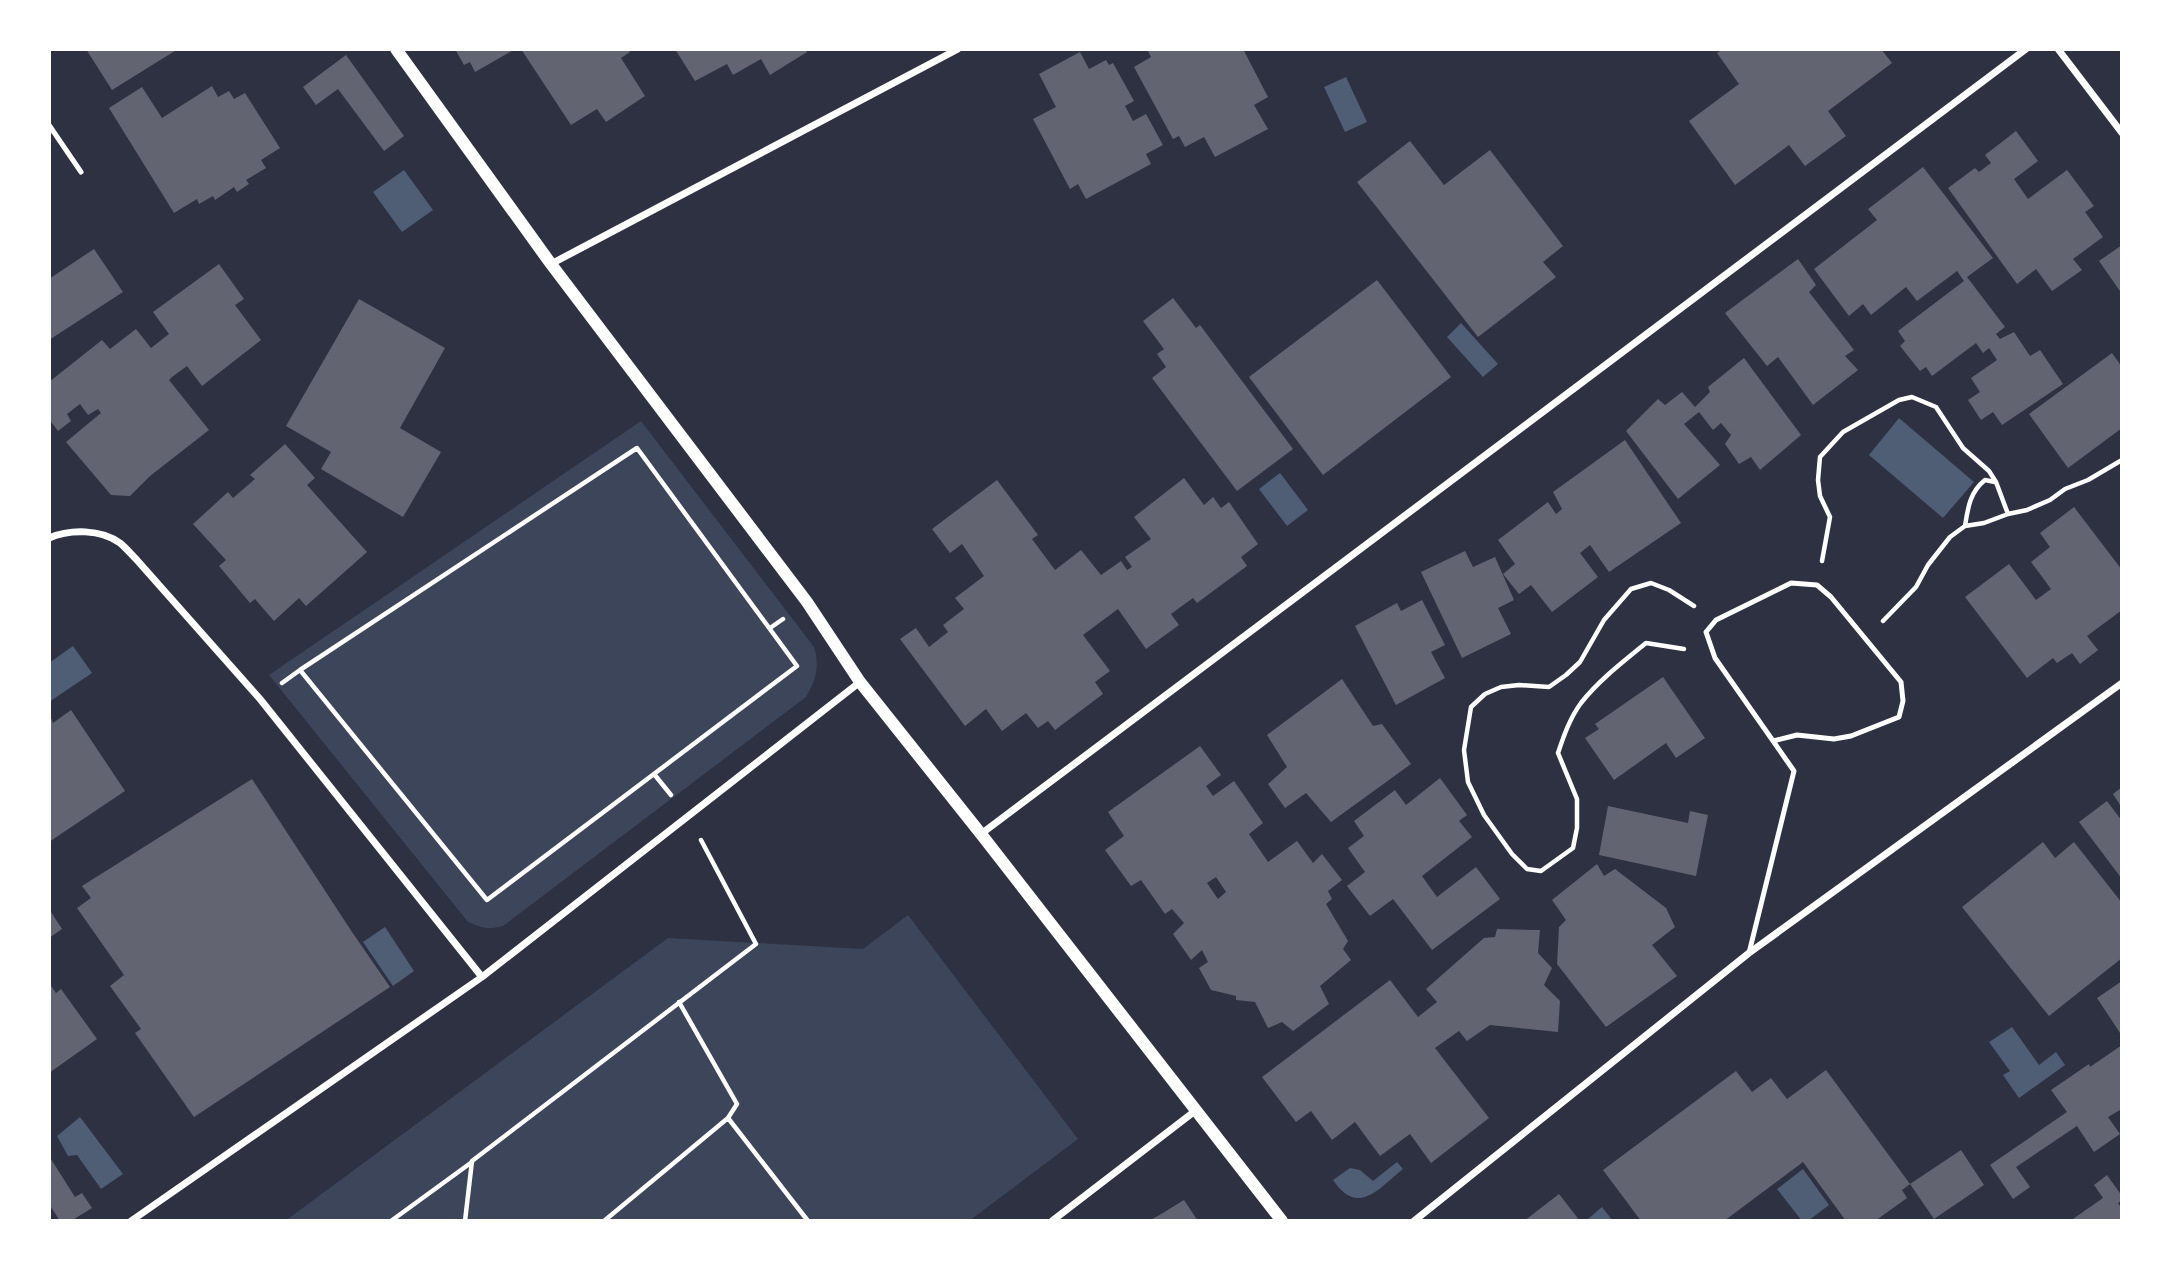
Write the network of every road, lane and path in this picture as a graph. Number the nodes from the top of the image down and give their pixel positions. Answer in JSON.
{"nodes":[{"id":1,"x":396,"y":49,"type":"edge"},
{"id":2,"x":958,"y":49,"type":"edge"},
{"id":3,"x":2026,"y":49,"type":"edge"},
{"id":4,"x":2059,"y":49,"type":"edge"},
{"id":5,"x":49,"y":125,"type":"edge"},
{"id":6,"x":2122,"y":133,"type":"edge"},
{"id":7,"x":81,"y":172,"type":"dead end"},
{"id":8,"x":551,"y":264,"type":"junction"},
{"id":9,"x":2122,"y":460,"type":"edge"},
{"id":10,"x":1996,"y":482,"type":"junction"},
{"id":11,"x":2008,"y":514,"type":"junction"},
{"id":12,"x":1965,"y":526,"type":"junction"},
{"id":13,"x":49,"y":538,"type":"edge"},
{"id":14,"x":1817,"y":585,"type":"junction"},
{"id":15,"x":1716,"y":620,"type":"junction"},
{"id":16,"x":1865,"y":639,"type":"junction"},
{"id":17,"x":1713,"y":653,"type":"junction"},
{"id":18,"x":300,"y":670,"type":"junction"},
{"id":19,"x":860,"y":682,"type":"junction"},
{"id":20,"x":2122,"y":682,"type":"edge"},
{"id":21,"x":260,"y":699,"type":"junction"},
{"id":22,"x":1773,"y":741,"type":"junction"},
{"id":23,"x":654,"y":774,"type":"junction"},
{"id":24,"x":688,"y":816,"type":"junction"},
{"id":25,"x":981,"y":834,"type":"junction"},
{"id":26,"x":1749,"y":953,"type":"junction"},
{"id":27,"x":482,"y":977,"type":"junction"},
{"id":28,"x":679,"y":1002,"type":"junction"},
{"id":29,"x":1195,"y":1111,"type":"junction"},
{"id":30,"x":728,"y":1118,"type":"junction"},
{"id":31,"x":472,"y":1161,"type":"junction"},
{"id":32,"x":131,"y":1221,"type":"edge"},
{"id":33,"x":391,"y":1221,"type":"edge"},
{"id":34,"x":464,"y":1221,"type":"edge"},
{"id":35,"x":604,"y":1221,"type":"edge"},
{"id":36,"x":808,"y":1221,"type":"edge"},
{"id":37,"x":1052,"y":1221,"type":"edge"},
{"id":38,"x":1282,"y":1221,"type":"edge"},
{"id":39,"x":1414,"y":1221,"type":"edge"}],
"edges":[{"from":1,"to":8,"type":"street"},
{"from":2,"to":8,"type":"street"},
{"from":3,"to":25,"type":"street"},
{"from":4,"to":6,"type":"street"},
{"from":5,"to":7,"type":"lane"},
{"from":8,"to":19,"type":"street"},
{"from":9,"to":11,"type":"path"},
{"from":10,"to":11,"type":"path"},
{"from":10,"to":12,"type":"path"},
{"from":10,"to":14,"type":"path"},
{"from":11,"to":12,"type":"path"},
{"from":12,"to":16,"type":"path"},
{"from":13,"to":21,"type":"street"},
{"from":14,"to":15,"type":"lane"},
{"from":14,"to":16,"type":"lane"},
{"from":15,"to":17,"type":"lane"},
{"from":15,"to":17,"type":"path"},
{"from":16,"to":22,"type":"lane"},
{"from":17,"to":22,"type":"lane"},
{"from":18,"to":21,"type":"path"},
{"from":18,"to":23,"type":"path"},
{"from":18,"to":23,"type":"path"},
{"from":19,"to":24,"type":"street"},
{"from":19,"to":25,"type":"street"},
{"from":20,"to":26,"type":"street"},
{"from":21,"to":27,"type":"street"},
{"from":22,"to":26,"type":"lane"},
{"from":23,"to":24,"type":"path"},
{"from":24,"to":27,"type":"street"},
{"from":24,"to":28,"type":"path"},
{"from":25,"to":29,"type":"street"},
{"from":26,"to":39,"type":"street"},
{"from":27,"to":32,"type":"street"},
{"from":28,"to":30,"type":"path"},
{"from":28,"to":31,"type":"path"},
{"from":29,"to":37,"type":"street"},
{"from":29,"to":38,"type":"street"},
{"from":30,"to":35,"type":"path"},
{"from":30,"to":36,"type":"path"},
{"from":31,"to":33,"type":"path"},
{"from":31,"to":34,"type":"path"}]}
